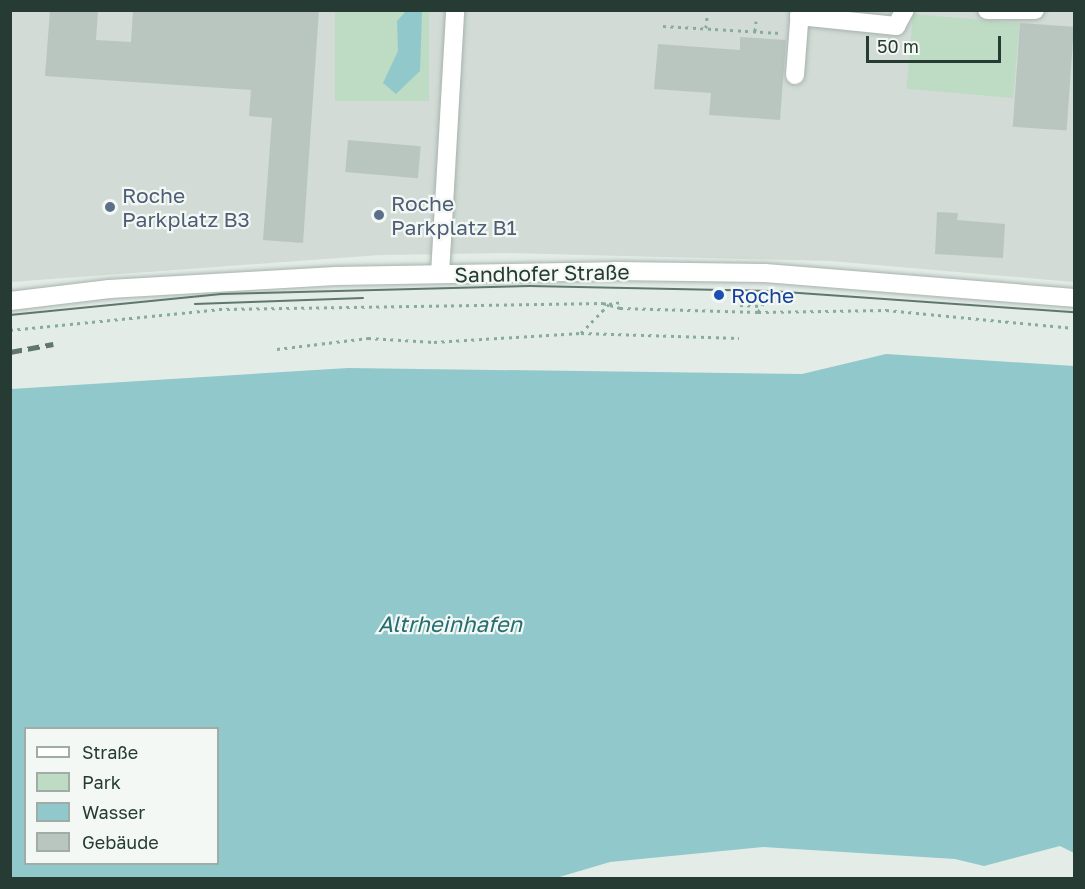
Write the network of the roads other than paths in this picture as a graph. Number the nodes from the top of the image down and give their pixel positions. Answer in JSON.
{"nodes":[{"id":1,"x":455,"y":10,"type":"edge"},
{"id":2,"x":904,"y":10,"type":"edge"},
{"id":3,"x":987,"y":10,"type":"edge"},
{"id":4,"x":1035,"y":10,"type":"edge"},
{"id":5,"x":799,"y":20,"type":"edge"},
{"id":6,"x":795,"y":75,"type":"dead end"},
{"id":7,"x":440,"y":274,"type":"junction"},
{"id":8,"x":1074,"y":298,"type":"edge"},
{"id":9,"x":10,"y":302,"type":"edge"}],
"edges":[{"from":1,"to":7,"type":"street"},
{"from":2,"to":5,"type":"street"},
{"from":3,"to":4,"type":"street"},
{"from":5,"to":6,"type":"street"},
{"from":7,"to":8,"type":"street","name":"Sandhofer Straße"},
{"from":7,"to":9,"type":"street","name":"Sandhofer Straße"}]}
